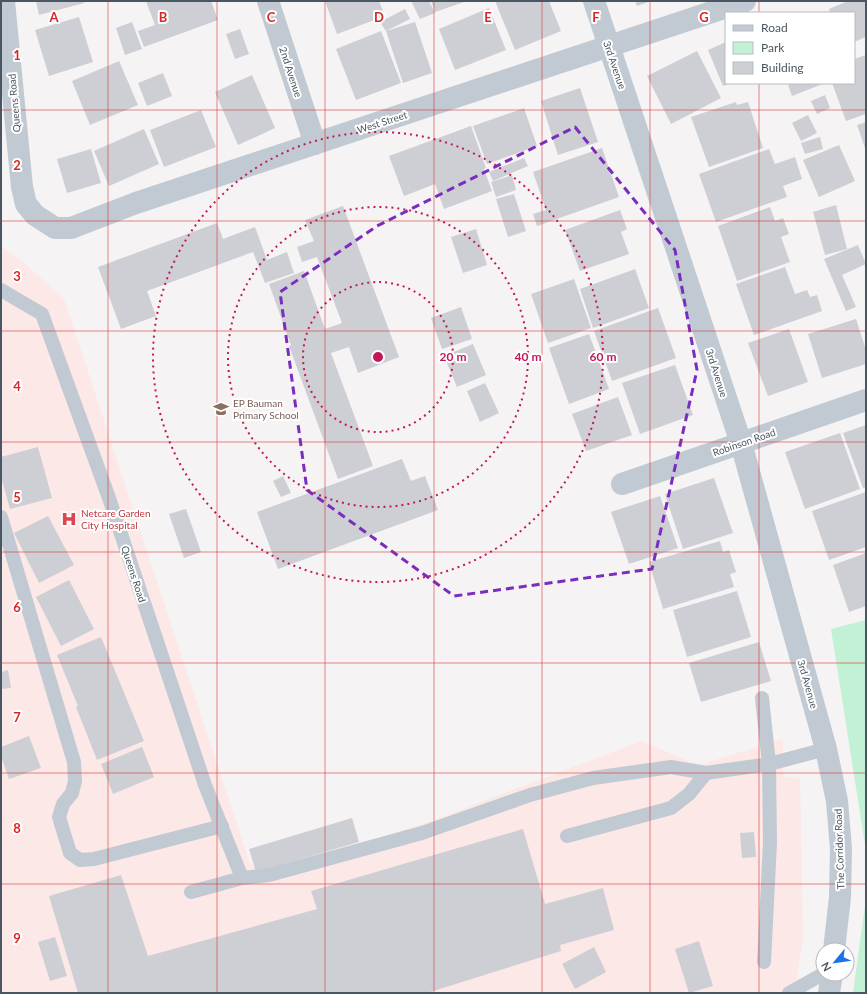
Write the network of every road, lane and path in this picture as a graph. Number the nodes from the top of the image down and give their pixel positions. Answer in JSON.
{"nodes":[{"id":1,"x":4,"y":1,"type":"edge"},
{"id":2,"x":268,"y":1,"type":"edge"},
{"id":3,"x":594,"y":1,"type":"edge"},
{"id":4,"x":744,"y":1,"type":"edge"},
{"id":5,"x":609,"y":46,"type":"junction"},
{"id":6,"x":315,"y":144,"type":"junction"},
{"id":7,"x":26,"y":204,"type":"joint"},
{"id":8,"x":1,"y":290,"type":"edge"},
{"id":9,"x":866,"y":400,"type":"edge"},
{"id":10,"x":741,"y":443,"type":"junction"},
{"id":11,"x":622,"y":484,"type":"dead end"},
{"id":12,"x":1,"y":516,"type":"edge"},
{"id":13,"x":762,"y":698,"type":"dead end"},
{"id":14,"x":826,"y":749,"type":"junction"},
{"id":15,"x":769,"y":764,"type":"junction"},
{"id":16,"x":706,"y":773,"type":"junction"},
{"id":17,"x":222,"y":826,"type":"junction"},
{"id":18,"x":567,"y":836,"type":"dead end"},
{"id":19,"x":242,"y":878,"type":"junction"},
{"id":20,"x":191,"y":892,"type":"dead end"},
{"id":21,"x":835,"y":942,"type":"edge"},
{"id":22,"x":764,"y":962,"type":"dead end"},
{"id":23,"x":815,"y":979,"type":"edge"},
{"id":24,"x":831,"y":982,"type":"edge"},
{"id":25,"x":790,"y":993,"type":"edge"},
{"id":26,"x":829,"y":993,"type":"edge"}],
"edges":[{"from":1,"to":7,"type":"street","name":"Queens Road"},
{"from":2,"to":6,"type":"street","name":"2nd Avenue"},
{"from":3,"to":5,"type":"street","name":"3rd Avenue"},
{"from":4,"to":5,"type":"street","name":"West Street"},
{"from":5,"to":6,"type":"street","name":"West Street"},
{"from":5,"to":10,"type":"street","name":"3rd Avenue"},
{"from":6,"to":7,"type":"street","name":"West Street"},
{"from":8,"to":17,"type":"lane","name":"Queens Road"},
{"from":9,"to":10,"type":"street","name":"Robinson Road"},
{"from":10,"to":11,"type":"street","name":"Robinson Road"},
{"from":10,"to":14,"type":"street","name":"3rd Avenue"},
{"from":12,"to":17,"type":"lane"},
{"from":13,"to":15,"type":"lane"},
{"from":14,"to":15,"type":"lane"},
{"from":14,"to":21,"type":"street","name":"The Corridor Road"},
{"from":15,"to":16,"type":"lane"},
{"from":15,"to":22,"type":"lane"},
{"from":16,"to":18,"type":"lane"},
{"from":16,"to":19,"type":"lane"},
{"from":17,"to":19,"type":"lane","name":"Queens Road"},
{"from":19,"to":20,"type":"lane"},
{"from":23,"to":25,"type":"lane"},
{"from":24,"to":26,"type":"street"}]}
